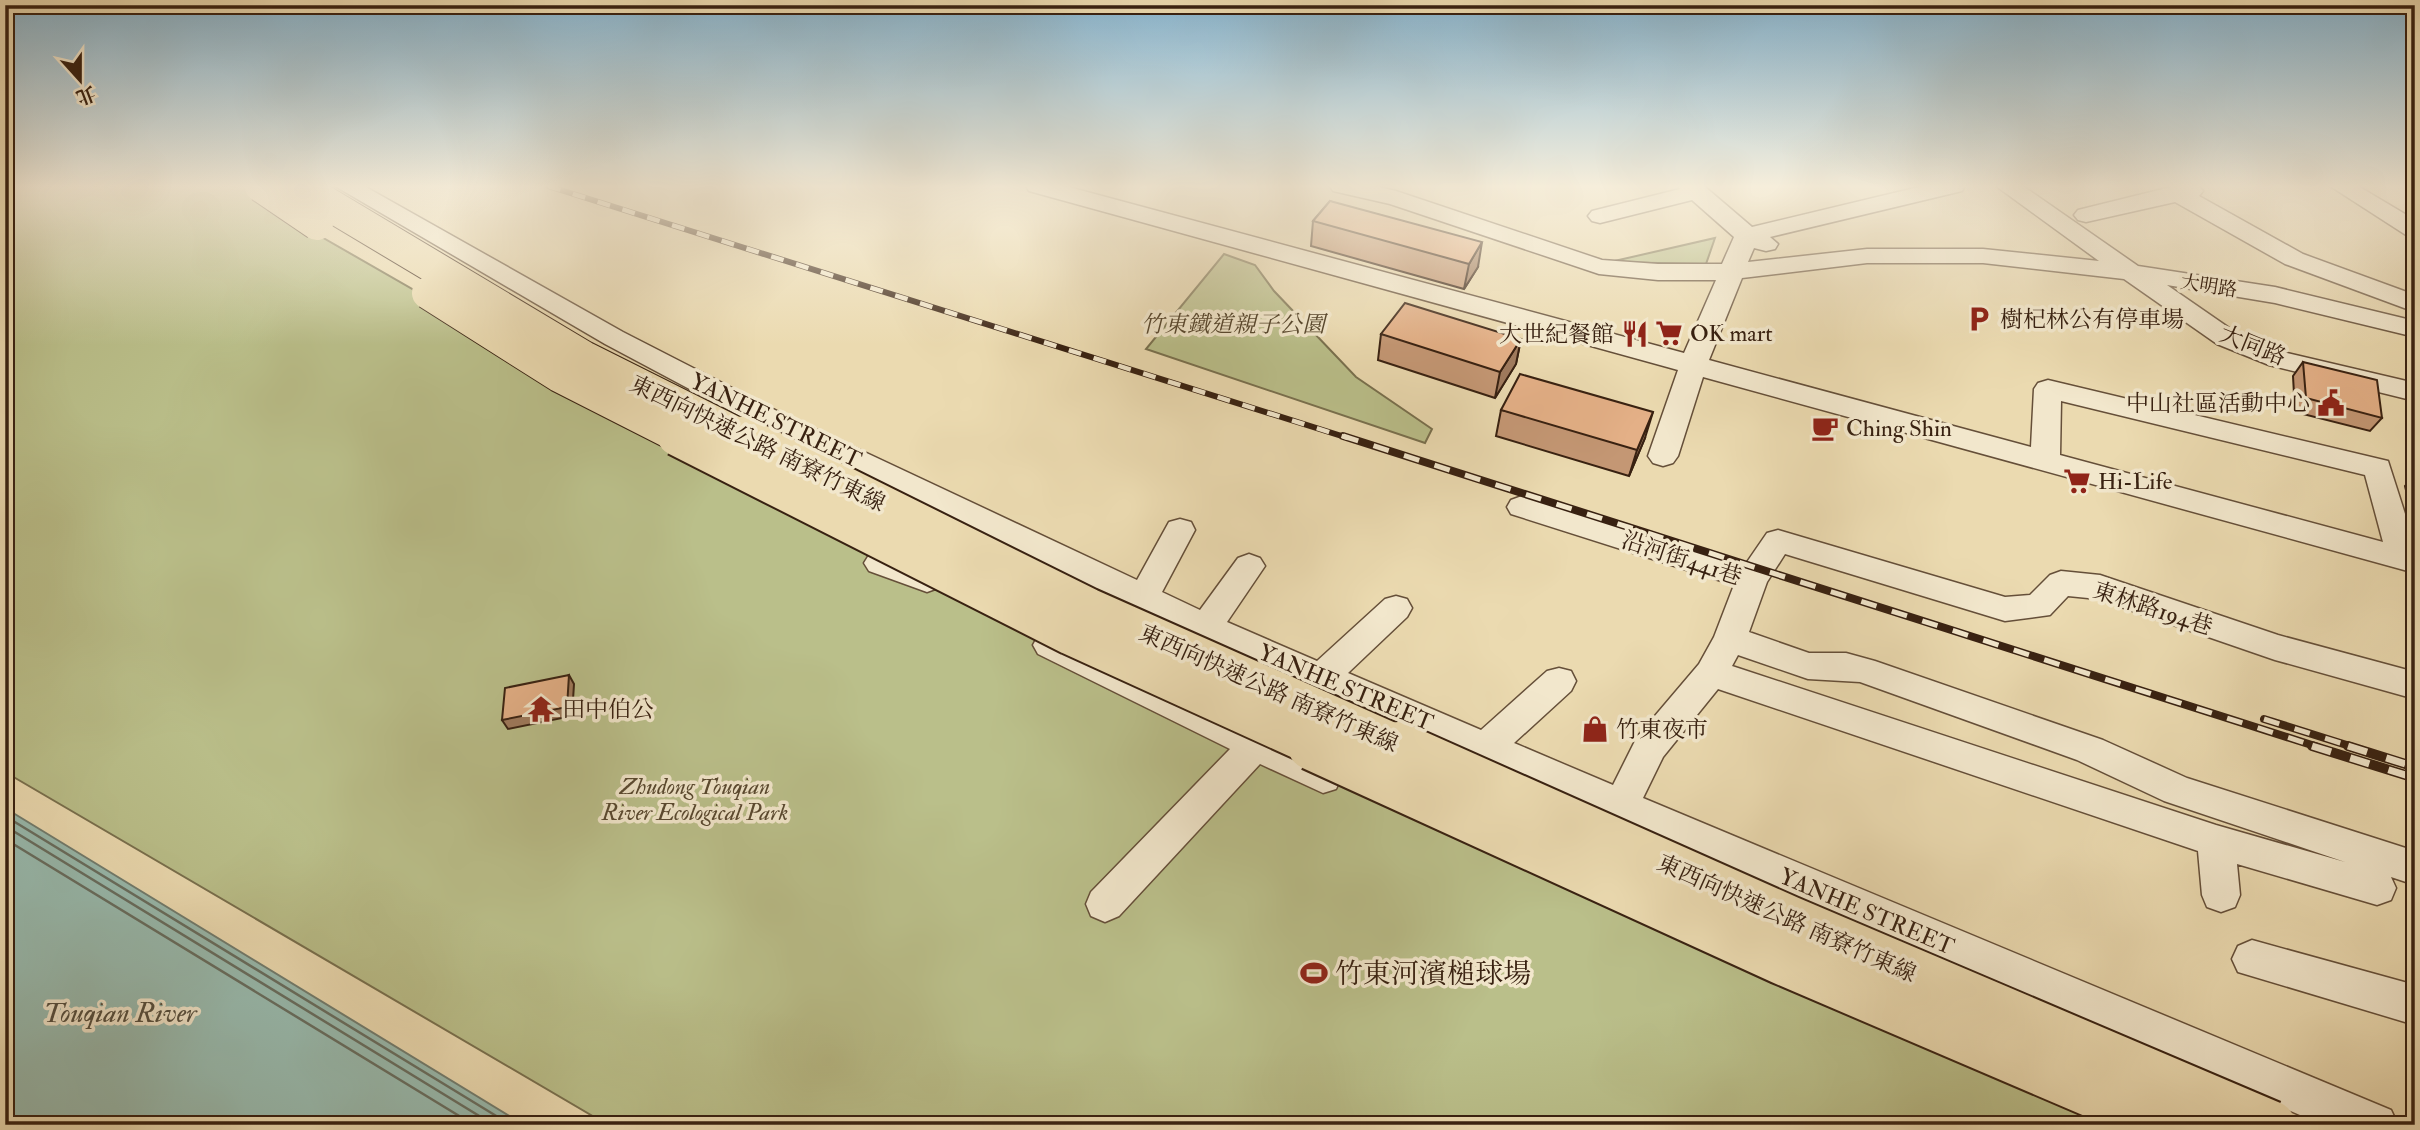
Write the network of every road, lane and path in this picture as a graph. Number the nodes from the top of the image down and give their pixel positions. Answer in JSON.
{"nodes":[{"id":1,"x":344,"y":239,"type":"edge"},
{"id":2,"x":386,"y":239,"type":"edge"},
{"id":3,"x":439,"y":239,"type":"edge"},
{"id":4,"x":1230,"y":239,"type":"edge"},
{"id":5,"x":1523,"y":239,"type":"edge"},
{"id":6,"x":1745,"y":239,"type":"edge"},
{"id":7,"x":1756,"y":239,"type":"edge"},
{"id":8,"x":2084,"y":239,"type":"edge"},
{"id":9,"x":2261,"y":239,"type":"edge"},
{"id":10,"x":1811,"y":263,"type":"junction"},
{"id":11,"x":1731,"y":272,"type":"junction"},
{"id":12,"x":2132,"y":272,"type":"junction"},
{"id":13,"x":2415,"y":304,"type":"edge"},
{"id":14,"x":2415,"y":330,"type":"edge"},
{"id":15,"x":1693,"y":365,"type":"junction"},
{"id":16,"x":2415,"y":392,"type":"edge"},
{"id":17,"x":1663,"y":456,"type":"dead end"},
{"id":18,"x":2045,"y":461,"type":"junction"},
{"id":19,"x":1522,"y":507,"type":"dead end"},
{"id":20,"x":1180,"y":530,"type":"dead end"},
{"id":21,"x":2409,"y":560,"type":"edge"},
{"id":22,"x":880,"y":563,"type":"dead end"},
{"id":23,"x":1250,"y":566,"type":"dead end"},
{"id":24,"x":1752,"y":579,"type":"junction"},
{"id":25,"x":1143,"y":597,"type":"junction"},
{"id":26,"x":1396,"y":608,"type":"dead end"},
{"id":27,"x":1206,"y":627,"type":"junction"},
{"id":28,"x":1730,"y":639,"type":"junction"},
{"id":29,"x":1711,"y":673,"type":"junction"},
{"id":30,"x":1322,"y":677,"type":"junction"},
{"id":31,"x":1559,"y":681,"type":"dead end"},
{"id":32,"x":2415,"y":686,"type":"edge"},
{"id":33,"x":1401,"y":710,"type":"junction"},
{"id":34,"x":1256,"y":745,"type":"junction"},
{"id":35,"x":1487,"y":746,"type":"junction"},
{"id":36,"x":1323,"y":778,"type":"dead end"},
{"id":37,"x":1621,"y":806,"type":"junction"},
{"id":38,"x":2216,"y":841,"type":"junction"},
{"id":39,"x":2415,"y":868,"type":"edge"},
{"id":40,"x":2377,"y":888,"type":"dead end"},
{"id":41,"x":2221,"y":895,"type":"dead end"},
{"id":42,"x":1105,"y":904,"type":"dead end"},
{"id":43,"x":2252,"y":959,"type":"dead end"},
{"id":44,"x":2415,"y":1005,"type":"edge"},
{"id":45,"x":2167,"y":1125,"type":"edge"},
{"id":46,"x":2271,"y":1125,"type":"edge"},
{"id":47,"x":2376,"y":1125,"type":"edge"}],
"edges":[{"from":1,"to":45,"type":"highway","name":"東西向快速公路 南寮竹東線","bridge":true},
{"from":2,"to":46,"type":"highway","name":"東西向快速公路 南寮竹東線","bridge":true},
{"from":3,"to":25,"type":"street","name":"YANHE STREET"},
{"from":4,"to":15,"type":"street"},
{"from":5,"to":11,"type":"street","name":"大明路"},
{"from":6,"to":11,"type":"street"},
{"from":7,"to":10,"type":"street"},
{"from":8,"to":12,"type":"street","name":"大同路"},
{"from":9,"to":13,"type":"street"},
{"from":10,"to":11,"type":"street","name":"大明路"},
{"from":10,"to":12,"type":"street","name":"大明路"},
{"from":11,"to":15,"type":"street"},
{"from":12,"to":14,"type":"street","name":"大明路"},
{"from":12,"to":16,"type":"street","name":"大同路"},
{"from":15,"to":17,"type":"street"},
{"from":15,"to":18,"type":"street"},
{"from":18,"to":21,"type":"street"},
{"from":18,"to":21,"type":"street"},
{"from":19,"to":24,"type":"street","name":"沿河街441巷"},
{"from":20,"to":25,"type":"street"},
{"from":22,"to":34,"type":"street"},
{"from":23,"to":27,"type":"street"},
{"from":24,"to":28,"type":"street","name":"沿河街441巷"},
{"from":24,"to":32,"type":"street","name":"東林路194巷"},
{"from":25,"to":27,"type":"street","name":"YANHE STREET"},
{"from":26,"to":30,"type":"street"},
{"from":27,"to":30,"type":"street","name":"YANHE STREET"},
{"from":28,"to":29,"type":"street","name":"沿河街441巷"},
{"from":28,"to":39,"type":"street"},
{"from":29,"to":37,"type":"street","name":"沿河街441巷"},
{"from":29,"to":38,"type":"street"},
{"from":30,"to":33,"type":"street","name":"YANHE STREET"},
{"from":31,"to":35,"type":"street"},
{"from":33,"to":34,"type":"street"},
{"from":33,"to":35,"type":"street","name":"YANHE STREET"},
{"from":34,"to":36,"type":"street"},
{"from":34,"to":42,"type":"street"},
{"from":35,"to":37,"type":"street","name":"YANHE STREET"},
{"from":37,"to":47,"type":"street","name":"YANHE STREET"},
{"from":38,"to":40,"type":"street"},
{"from":38,"to":41,"type":"street"},
{"from":43,"to":44,"type":"street"}]}
